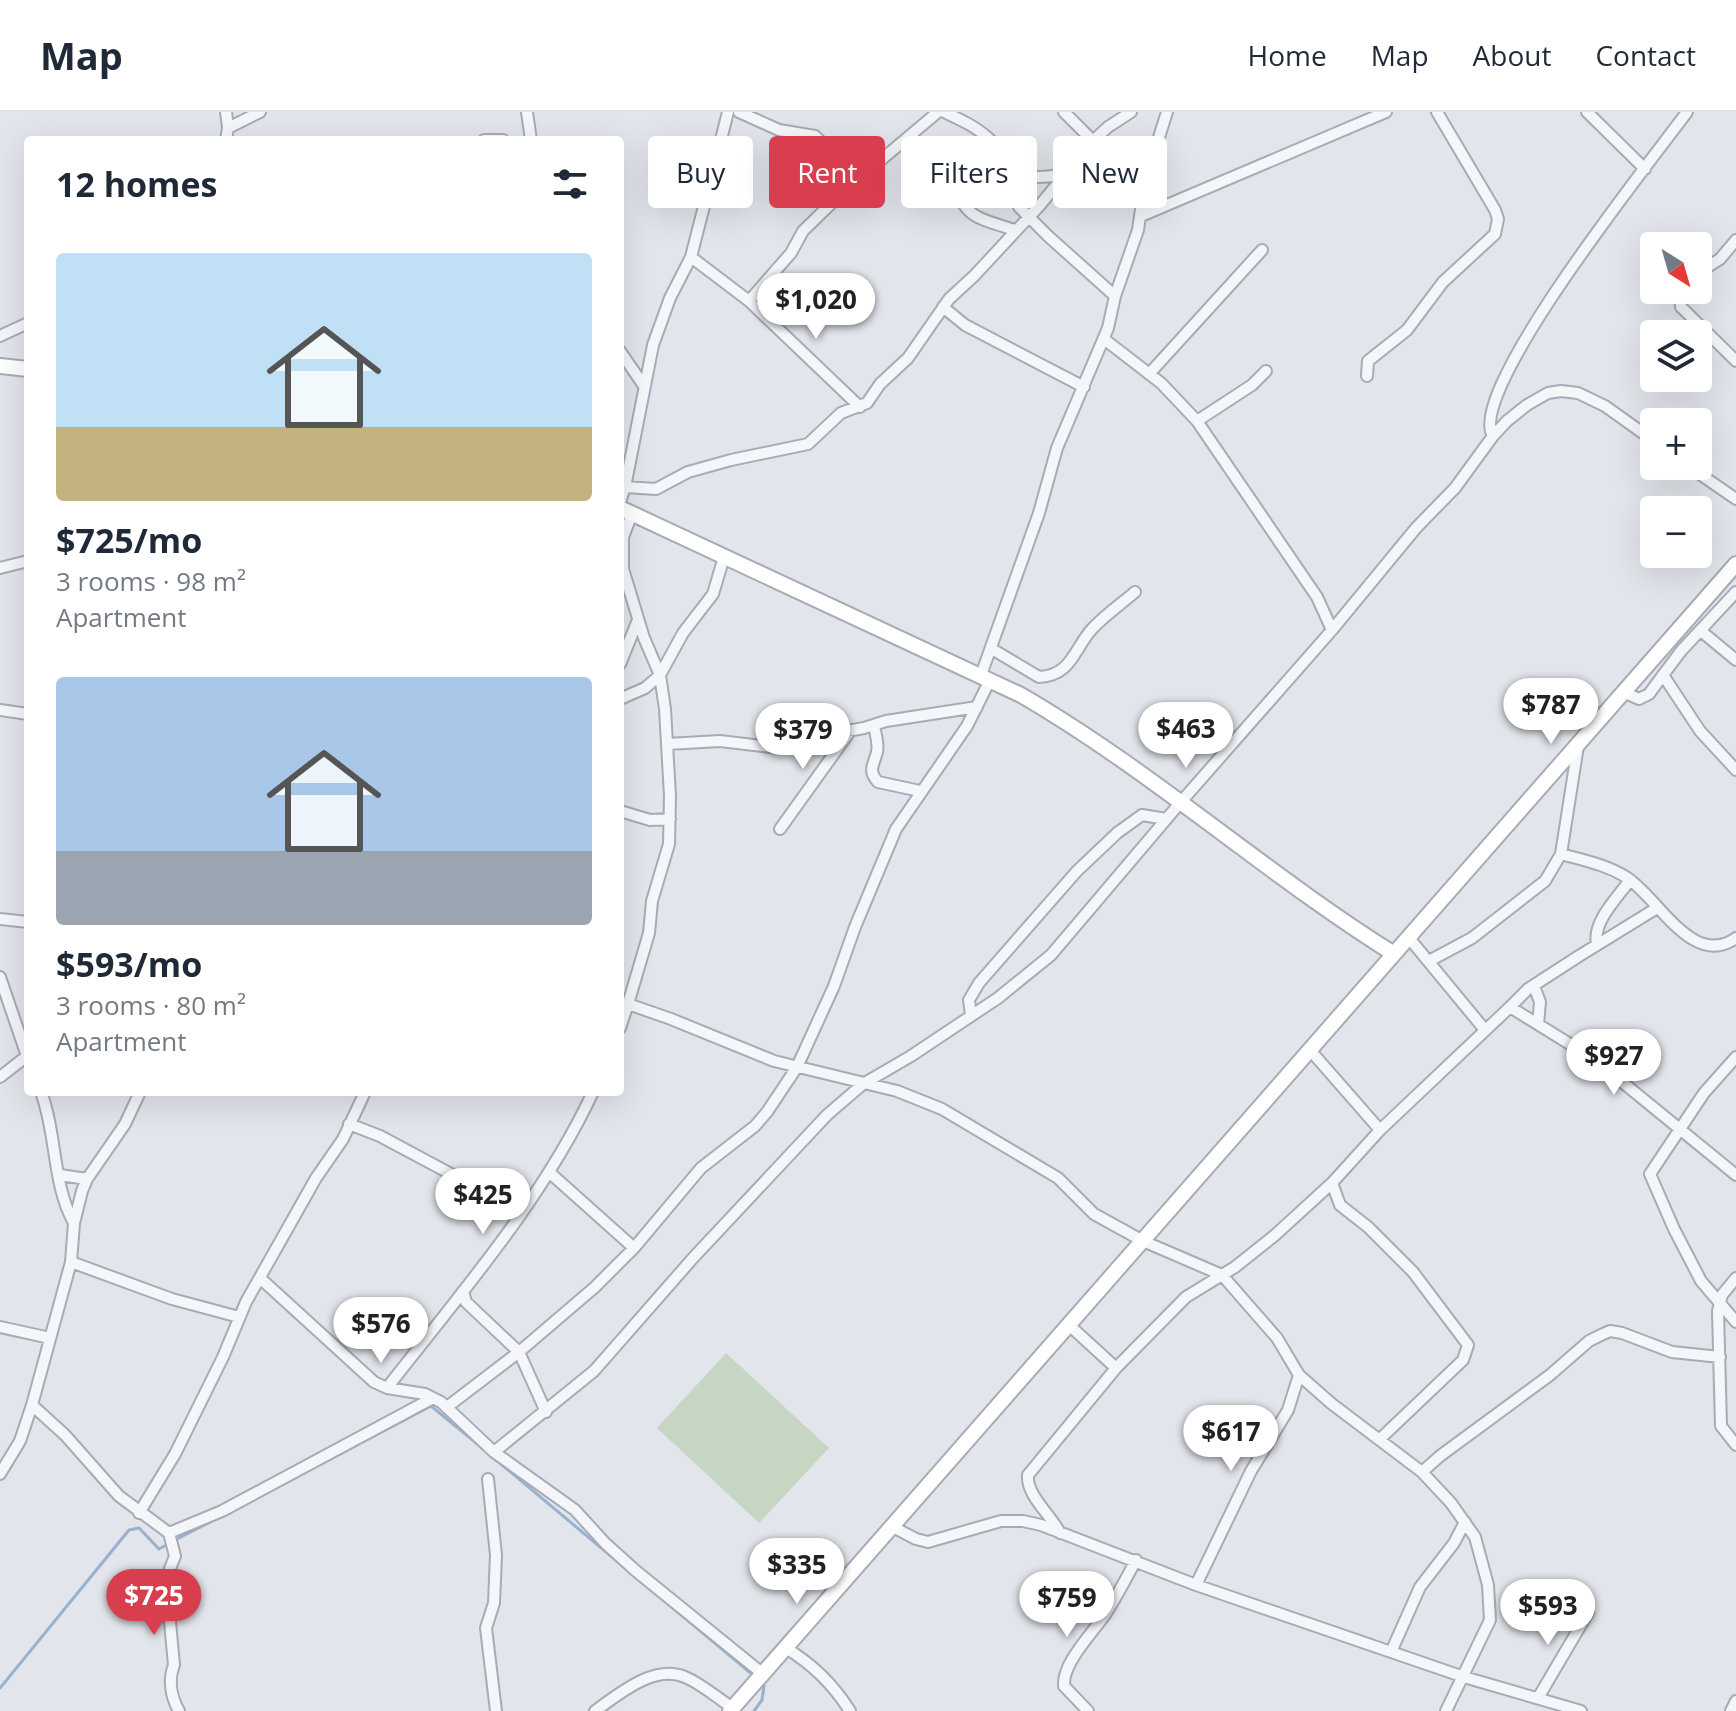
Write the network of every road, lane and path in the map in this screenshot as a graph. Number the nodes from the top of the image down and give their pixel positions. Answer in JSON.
{"nodes":[{"id":1,"x":226,"y":112,"type":"edge"},
{"id":2,"x":260,"y":112,"type":"edge"},
{"id":3,"x":527,"y":112,"type":"edge"},
{"id":4,"x":728,"y":112,"type":"edge"},
{"id":5,"x":739,"y":112,"type":"edge"},
{"id":6,"x":938,"y":112,"type":"edge"},
{"id":7,"x":944,"y":112,"type":"edge"},
{"id":8,"x":1064,"y":112,"type":"edge"},
{"id":9,"x":1131,"y":112,"type":"edge"},
{"id":10,"x":1167,"y":112,"type":"edge"},
{"id":11,"x":1386,"y":112,"type":"edge"},
{"id":12,"x":1437,"y":112,"type":"edge"},
{"id":13,"x":1587,"y":112,"type":"edge"},
{"id":14,"x":1687,"y":112,"type":"edge"},
{"id":15,"x":1372,"y":115,"type":"edge"},
{"id":16,"x":228,"y":128,"type":"junction"},
{"id":17,"x":227,"y":136,"type":"edge"},
{"id":18,"x":530,"y":136,"type":"edge"},
{"id":19,"x":815,"y":136,"type":"edge"},
{"id":20,"x":911,"y":136,"type":"edge"},
{"id":21,"x":985,"y":136,"type":"edge"},
{"id":22,"x":1088,"y":136,"type":"edge"},
{"id":23,"x":1098,"y":136,"type":"edge"},
{"id":24,"x":1160,"y":136,"type":"edge"},
{"id":25,"x":901,"y":144,"type":"edge"},
{"id":26,"x":885,"y":157,"type":"edge"},
{"id":27,"x":1645,"y":169,"type":"junction"},
{"id":28,"x":1053,"y":188,"type":"edge"},
{"id":29,"x":828,"y":208,"type":"edge"},
{"id":30,"x":966,"y":208,"type":"edge"},
{"id":31,"x":1020,"y":208,"type":"edge"},
{"id":32,"x":1142,"y":208,"type":"edge"},
{"id":33,"x":1141,"y":216,"type":"junction"},
{"id":34,"x":1028,"y":217,"type":"junction"},
{"id":35,"x":1015,"y":230,"type":"junction"},
{"id":36,"x":1736,"y":240,"type":"edge"},
{"id":37,"x":1262,"y":250,"type":"dead end"},
{"id":38,"x":691,"y":257,"type":"junction"},
{"id":39,"x":1712,"y":264,"type":"edge"},
{"id":40,"x":1115,"y":296,"type":"junction"},
{"id":41,"x":749,"y":301,"type":"junction"},
{"id":42,"x":1681,"y":304,"type":"edge"},
{"id":43,"x":943,"y":307,"type":"junction"},
{"id":44,"x":24,"y":325,"type":"edge"},
{"id":45,"x":0,"y":336,"type":"edge"},
{"id":46,"x":1104,"y":339,"type":"junction"},
{"id":47,"x":624,"y":357,"type":"edge"},
{"id":48,"x":1736,"y":361,"type":"edge"},
{"id":49,"x":0,"y":366,"type":"edge"},
{"id":50,"x":24,"y":369,"type":"edge"},
{"id":51,"x":1266,"y":371,"type":"dead end"},
{"id":52,"x":1149,"y":374,"type":"junction"},
{"id":53,"x":1367,"y":376,"type":"dead end"},
{"id":54,"x":644,"y":386,"type":"junction"},
{"id":55,"x":1084,"y":387,"type":"junction"},
{"id":56,"x":860,"y":407,"type":"junction"},
{"id":57,"x":1197,"y":421,"type":"junction"},
{"id":58,"x":1640,"y":432,"type":"edge"},
{"id":59,"x":1493,"y":436,"type":"junction"},
{"id":60,"x":1708,"y":480,"type":"edge"},
{"id":61,"x":625,"y":487,"type":"junction"},
{"id":62,"x":624,"y":490,"type":"edge"},
{"id":63,"x":1736,"y":499,"type":"edge"},
{"id":64,"x":626,"y":511,"type":"edge"},
{"id":65,"x":724,"y":557,"type":"junction"},
{"id":66,"x":24,"y":562,"type":"edge"},
{"id":67,"x":1736,"y":564,"type":"edge"},
{"id":68,"x":0,"y":568,"type":"edge"},
{"id":69,"x":624,"y":572,"type":"edge"},
{"id":70,"x":1135,"y":592,"type":"dead end"},
{"id":71,"x":1736,"y":592,"type":"edge"},
{"id":72,"x":638,"y":620,"type":"junction"},
{"id":73,"x":1332,"y":630,"type":"junction"},
{"id":74,"x":1701,"y":631,"type":"junction"},
{"id":75,"x":992,"y":649,"type":"junction"},
{"id":76,"x":624,"y":654,"type":"edge"},
{"id":77,"x":1736,"y":660,"type":"edge"},
{"id":78,"x":660,"y":675,"type":"junction"},
{"id":79,"x":1663,"y":675,"type":"junction"},
{"id":80,"x":985,"y":678,"type":"junction"},
{"id":81,"x":1623,"y":692,"type":"junction"},
{"id":82,"x":624,"y":697,"type":"edge"},
{"id":83,"x":977,"y":707,"type":"junction"},
{"id":84,"x":0,"y":710,"type":"edge"},
{"id":85,"x":24,"y":713,"type":"edge"},
{"id":86,"x":874,"y":725,"type":"junction"},
{"id":87,"x":851,"y":730,"type":"junction"},
{"id":88,"x":667,"y":744,"type":"junction"},
{"id":89,"x":1578,"y":744,"type":"junction"},
{"id":90,"x":1736,"y":770,"type":"edge"},
{"id":91,"x":920,"y":791,"type":"junction"},
{"id":92,"x":1180,"y":803,"type":"junction"},
{"id":93,"x":624,"y":812,"type":"edge"},
{"id":94,"x":670,"y":819,"type":"junction"},
{"id":95,"x":1166,"y":819,"type":"junction"},
{"id":96,"x":780,"y":829,"type":"dead end"},
{"id":97,"x":1561,"y":854,"type":"junction"},
{"id":98,"x":1630,"y":880,"type":"junction"},
{"id":99,"x":1657,"y":908,"type":"junction"},
{"id":100,"x":0,"y":919,"type":"edge"},
{"id":101,"x":24,"y":922,"type":"edge"},
{"id":102,"x":1409,"y":938,"type":"junction"},
{"id":103,"x":1736,"y":938,"type":"edge"},
{"id":104,"x":1597,"y":944,"type":"junction"},
{"id":105,"x":1394,"y":954,"type":"junction"},
{"id":106,"x":1429,"y":961,"type":"junction"},
{"id":107,"x":0,"y":977,"type":"edge"},
{"id":108,"x":1534,"y":986,"type":"junction"},
{"id":109,"x":628,"y":1004,"type":"junction"},
{"id":110,"x":1510,"y":1007,"type":"junction"},
{"id":111,"x":971,"y":1015,"type":"junction"},
{"id":112,"x":624,"y":1016,"type":"edge"},
{"id":113,"x":1538,"y":1024,"type":"junction"},
{"id":114,"x":1485,"y":1030,"type":"junction"},
{"id":115,"x":24,"y":1049,"type":"edge"},
{"id":116,"x":1310,"y":1050,"type":"junction"},
{"id":117,"x":24,"y":1060,"type":"edge"},
{"id":118,"x":1734,"y":1063,"type":"edge"},
{"id":119,"x":797,"y":1067,"type":"junction"},
{"id":120,"x":0,"y":1077,"type":"edge"},
{"id":121,"x":863,"y":1084,"type":"junction"},
{"id":122,"x":42,"y":1096,"type":"edge"},
{"id":123,"x":138,"y":1096,"type":"edge"},
{"id":124,"x":363,"y":1096,"type":"edge"},
{"id":125,"x":591,"y":1096,"type":"edge"},
{"id":126,"x":349,"y":1124,"type":"junction"},
{"id":127,"x":1380,"y":1130,"type":"junction"},
{"id":128,"x":1680,"y":1131,"type":"junction"},
{"id":129,"x":549,"y":1172,"type":"junction"},
{"id":130,"x":60,"y":1175,"type":"junction"},
{"id":131,"x":1736,"y":1175,"type":"edge"},
{"id":132,"x":87,"y":1179,"type":"junction"},
{"id":133,"x":1332,"y":1183,"type":"junction"},
{"id":134,"x":522,"y":1212,"type":"junction"},
{"id":135,"x":74,"y":1223,"type":"junction"},
{"id":136,"x":1143,"y":1241,"type":"junction"},
{"id":137,"x":634,"y":1248,"type":"junction"},
{"id":138,"x":71,"y":1262,"type":"junction"},
{"id":139,"x":1222,"y":1275,"type":"junction"},
{"id":140,"x":260,"y":1278,"type":"junction"},
{"id":141,"x":1736,"y":1278,"type":"edge"},
{"id":142,"x":463,"y":1291,"type":"junction"},
{"id":143,"x":1719,"y":1303,"type":"junction"},
{"id":144,"x":239,"y":1317,"type":"junction"},
{"id":145,"x":1736,"y":1322,"type":"edge"},
{"id":146,"x":1069,"y":1325,"type":"junction"},
{"id":147,"x":0,"y":1327,"type":"edge"},
{"id":148,"x":50,"y":1338,"type":"junction"},
{"id":149,"x":519,"y":1352,"type":"junction"},
{"id":150,"x":1720,"y":1357,"type":"junction"},
{"id":151,"x":1116,"y":1368,"type":"junction"},
{"id":152,"x":1299,"y":1375,"type":"junction"},
{"id":153,"x":387,"y":1388,"type":"junction"},
{"id":154,"x":433,"y":1398,"type":"junction"},
{"id":155,"x":32,"y":1405,"type":"junction"},
{"id":156,"x":447,"y":1407,"type":"junction"},
{"id":157,"x":546,"y":1412,"type":"junction"},
{"id":158,"x":1380,"y":1439,"type":"junction"},
{"id":159,"x":1736,"y":1445,"type":"edge"},
{"id":160,"x":494,"y":1452,"type":"junction"},
{"id":161,"x":1422,"y":1472,"type":"junction"},
{"id":162,"x":0,"y":1474,"type":"edge"},
{"id":163,"x":488,"y":1479,"type":"dead end"},
{"id":164,"x":139,"y":1513,"type":"junction"},
{"id":165,"x":1465,"y":1522,"type":"junction"},
{"id":166,"x":891,"y":1526,"type":"junction"},
{"id":167,"x":169,"y":1533,"type":"junction"},
{"id":168,"x":1060,"y":1533,"type":"junction"},
{"id":169,"x":1136,"y":1560,"type":"junction"},
{"id":170,"x":1196,"y":1585,"type":"junction"},
{"id":171,"x":1588,"y":1613,"type":"dead end"},
{"id":172,"x":786,"y":1648,"type":"junction"},
{"id":173,"x":1391,"y":1652,"type":"junction"},
{"id":174,"x":763,"y":1674,"type":"junction"},
{"id":175,"x":1464,"y":1677,"type":"junction"},
{"id":176,"x":1538,"y":1698,"type":"junction"},
{"id":177,"x":1736,"y":1701,"type":"edge"},
{"id":178,"x":732,"y":1709,"type":"edge"},
{"id":179,"x":179,"y":1711,"type":"edge"},
{"id":180,"x":496,"y":1711,"type":"edge"},
{"id":181,"x":595,"y":1711,"type":"edge"},
{"id":182,"x":850,"y":1711,"type":"edge"},
{"id":183,"x":1088,"y":1711,"type":"edge"},
{"id":184,"x":1446,"y":1711,"type":"edge"},
{"id":185,"x":1581,"y":1711,"type":"edge"},
{"id":186,"x":1731,"y":1711,"type":"edge"}],
"edges":[{"from":1,"to":16,"type":"street"},
{"from":2,"to":16,"type":"street"},
{"from":3,"to":18,"type":"street"},
{"from":4,"to":38,"type":"street"},
{"from":5,"to":19,"type":"street"},
{"from":6,"to":20,"type":"street"},
{"from":7,"to":21,"type":"street"},
{"from":8,"to":22,"type":"street"},
{"from":9,"to":23,"type":"street"},
{"from":10,"to":24,"type":"street"},
{"from":11,"to":15,"type":"street"},
{"from":12,"to":53,"type":"street"},
{"from":13,"to":27,"type":"street"},
{"from":14,"to":27,"type":"street"},
{"from":15,"to":33,"type":"street"},
{"from":16,"to":17,"type":"street"},
{"from":25,"to":26,"type":"street"},
{"from":27,"to":59,"type":"street"},
{"from":28,"to":34,"type":"street"},
{"from":29,"to":41,"type":"street"},
{"from":30,"to":35,"type":"street"},
{"from":31,"to":34,"type":"street"},
{"from":32,"to":33,"type":"street"},
{"from":33,"to":40,"type":"street"},
{"from":34,"to":35,"type":"street"},
{"from":34,"to":40,"type":"street"},
{"from":35,"to":43,"type":"street"},
{"from":36,"to":39,"type":"street"},
{"from":37,"to":52,"type":"street"},
{"from":38,"to":41,"type":"street"},
{"from":38,"to":54,"type":"street"},
{"from":40,"to":46,"type":"street"},
{"from":41,"to":56,"type":"street"},
{"from":42,"to":48,"type":"street"},
{"from":43,"to":55,"type":"street"},
{"from":43,"to":56,"type":"street"},
{"from":44,"to":45,"type":"street"},
{"from":46,"to":52,"type":"street"},
{"from":46,"to":55,"type":"street"},
{"from":47,"to":54,"type":"street"},
{"from":49,"to":50,"type":"main road"},
{"from":51,"to":57,"type":"street"},
{"from":52,"to":57,"type":"street"},
{"from":54,"to":61,"type":"street"},
{"from":55,"to":75,"type":"street"},
{"from":56,"to":61,"type":"street"},
{"from":57,"to":73,"type":"street"},
{"from":58,"to":59,"type":"street"},
{"from":59,"to":73,"type":"street"},
{"from":60,"to":63,"type":"street"},
{"from":61,"to":62,"type":"street"},
{"from":64,"to":65,"type":"main road"},
{"from":65,"to":78,"type":"street"},
{"from":65,"to":80,"type":"main road"},
{"from":66,"to":68,"type":"street"},
{"from":67,"to":81,"type":"main road"},
{"from":69,"to":72,"type":"street"},
{"from":70,"to":75,"type":"street"},
{"from":71,"to":74,"type":"street"},
{"from":72,"to":76,"type":"street"},
{"from":72,"to":78,"type":"street"},
{"from":73,"to":92,"type":"street"},
{"from":74,"to":77,"type":"street"},
{"from":74,"to":79,"type":"street"},
{"from":75,"to":80,"type":"street"},
{"from":78,"to":82,"type":"street"},
{"from":78,"to":88,"type":"street"},
{"from":79,"to":81,"type":"street"},
{"from":79,"to":90,"type":"street"},
{"from":80,"to":83,"type":"street"},
{"from":80,"to":92,"type":"main road"},
{"from":81,"to":89,"type":"main road"},
{"from":83,"to":86,"type":"street"},
{"from":83,"to":91,"type":"street"},
{"from":84,"to":85,"type":"street"},
{"from":86,"to":87,"type":"street"},
{"from":86,"to":91,"type":"street"},
{"from":87,"to":88,"type":"street"},
{"from":87,"to":96,"type":"street"},
{"from":88,"to":94,"type":"street"},
{"from":89,"to":97,"type":"street"},
{"from":89,"to":102,"type":"main road"},
{"from":91,"to":119,"type":"street"},
{"from":92,"to":95,"type":"street"},
{"from":92,"to":105,"type":"main road"},
{"from":93,"to":94,"type":"street"},
{"from":94,"to":109,"type":"street"},
{"from":95,"to":111,"type":"street"},
{"from":95,"to":111,"type":"street"},
{"from":97,"to":98,"type":"street"},
{"from":97,"to":106,"type":"street"},
{"from":98,"to":99,"type":"street"},
{"from":98,"to":104,"type":"street"},
{"from":99,"to":103,"type":"street"},
{"from":99,"to":104,"type":"street"},
{"from":100,"to":101,"type":"street"},
{"from":102,"to":105,"type":"main road"},
{"from":102,"to":106,"type":"street"},
{"from":104,"to":108,"type":"street"},
{"from":105,"to":116,"type":"main road"},
{"from":106,"to":114,"type":"street"},
{"from":107,"to":115,"type":"street"},
{"from":108,"to":110,"type":"street"},
{"from":108,"to":113,"type":"street"},
{"from":109,"to":112,"type":"street"},
{"from":109,"to":119,"type":"street"},
{"from":110,"to":113,"type":"street"},
{"from":110,"to":114,"type":"street"},
{"from":111,"to":121,"type":"street"},
{"from":113,"to":128,"type":"street"},
{"from":114,"to":127,"type":"street"},
{"from":116,"to":127,"type":"street"},
{"from":116,"to":136,"type":"main road"},
{"from":117,"to":120,"type":"street"},
{"from":118,"to":128,"type":"street"},
{"from":119,"to":121,"type":"street"},
{"from":119,"to":137,"type":"street"},
{"from":121,"to":136,"type":"street"},
{"from":121,"to":157,"type":"street"},
{"from":122,"to":130,"type":"street"},
{"from":123,"to":132,"type":"street"},
{"from":124,"to":126,"type":"street"},
{"from":125,"to":129,"type":"street"},
{"from":126,"to":134,"type":"street"},
{"from":126,"to":140,"type":"street"},
{"from":127,"to":133,"type":"street"},
{"from":128,"to":131,"type":"street"},
{"from":128,"to":143,"type":"street"},
{"from":129,"to":134,"type":"street"},
{"from":129,"to":137,"type":"street"},
{"from":130,"to":132,"type":"street"},
{"from":130,"to":135,"type":"street"},
{"from":132,"to":135,"type":"street"},
{"from":133,"to":139,"type":"street"},
{"from":133,"to":158,"type":"street"},
{"from":134,"to":142,"type":"street"},
{"from":135,"to":138,"type":"street"},
{"from":136,"to":139,"type":"street"},
{"from":136,"to":146,"type":"main road"},
{"from":137,"to":149,"type":"street"},
{"from":138,"to":144,"type":"street"},
{"from":138,"to":148,"type":"street"},
{"from":139,"to":151,"type":"street"},
{"from":139,"to":152,"type":"street"},
{"from":140,"to":144,"type":"street"},
{"from":140,"to":153,"type":"street"},
{"from":141,"to":143,"type":"street"},
{"from":142,"to":149,"type":"street"},
{"from":142,"to":153,"type":"street"},
{"from":143,"to":145,"type":"street"},
{"from":143,"to":150,"type":"street"},
{"from":144,"to":164,"type":"street"},
{"from":146,"to":151,"type":"street"},
{"from":146,"to":166,"type":"main road"},
{"from":147,"to":148,"type":"street"},
{"from":148,"to":155,"type":"street"},
{"from":149,"to":156,"type":"street"},
{"from":149,"to":157,"type":"street"},
{"from":150,"to":159,"type":"street"},
{"from":150,"to":161,"type":"street"},
{"from":151,"to":168,"type":"street"},
{"from":152,"to":158,"type":"street"},
{"from":152,"to":170,"type":"street"},
{"from":153,"to":154,"type":"street"},
{"from":154,"to":156,"type":"street"},
{"from":154,"to":167,"type":"street"},
{"from":155,"to":162,"type":"street"},
{"from":155,"to":164,"type":"street"},
{"from":156,"to":160,"type":"street"},
{"from":157,"to":160,"type":"street"},
{"from":158,"to":161,"type":"street"},
{"from":160,"to":174,"type":"street"},
{"from":161,"to":165,"type":"street"},
{"from":163,"to":180,"type":"street"},
{"from":164,"to":167,"type":"street"},
{"from":165,"to":173,"type":"street"},
{"from":165,"to":175,"type":"street"},
{"from":166,"to":168,"type":"street"},
{"from":166,"to":172,"type":"main road"},
{"from":167,"to":179,"type":"street"},
{"from":168,"to":169,"type":"street"},
{"from":169,"to":170,"type":"street"},
{"from":169,"to":183,"type":"street"},
{"from":170,"to":173,"type":"street"},
{"from":171,"to":176,"type":"street"},
{"from":172,"to":174,"type":"main road"},
{"from":172,"to":182,"type":"street"},
{"from":173,"to":175,"type":"street"},
{"from":174,"to":178,"type":"main road"},
{"from":175,"to":176,"type":"street"},
{"from":175,"to":184,"type":"street"},
{"from":176,"to":185,"type":"street"},
{"from":177,"to":186,"type":"street"},
{"from":178,"to":181,"type":"street"}]}
